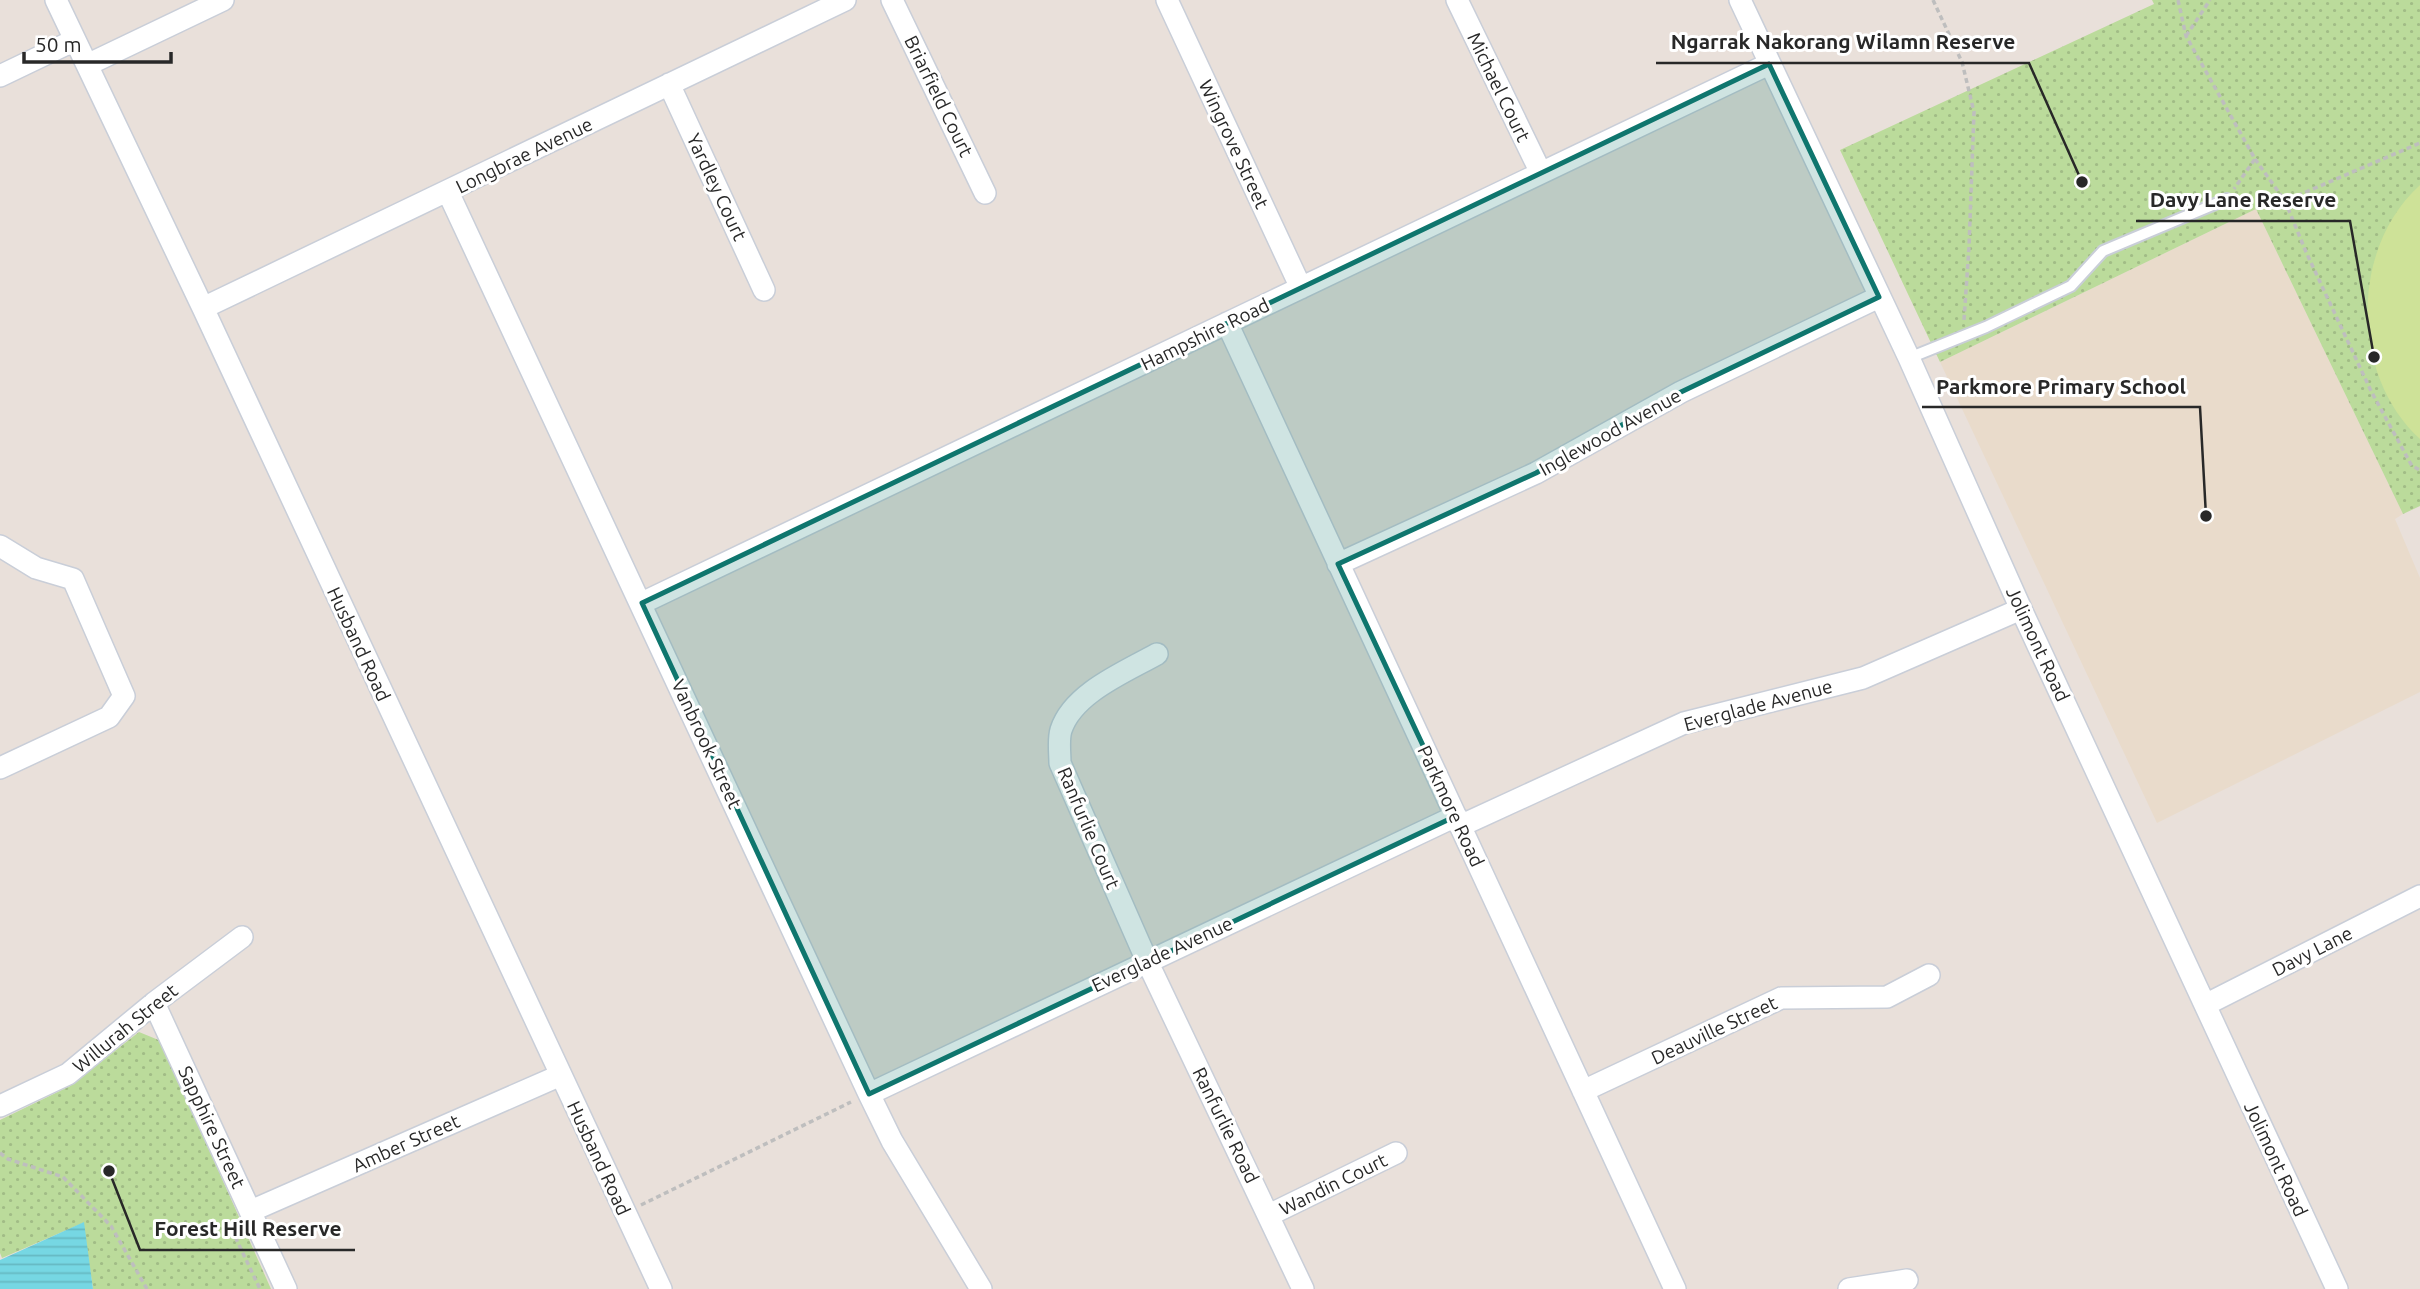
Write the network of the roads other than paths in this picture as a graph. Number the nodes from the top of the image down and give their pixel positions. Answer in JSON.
{"nodes":[{"id":1,"x":56,"y":0,"type":"edge"},
{"id":2,"x":223,"y":0,"type":"edge"},
{"id":3,"x":845,"y":0,"type":"edge"},
{"id":4,"x":892,"y":0,"type":"edge"},
{"id":5,"x":1167,"y":0,"type":"edge"},
{"id":6,"x":1457,"y":0,"type":"edge"},
{"id":7,"x":1740,"y":0,"type":"edge"},
{"id":8,"x":75,"y":40,"type":"junction"},
{"id":9,"x":1769,"y":64,"type":"junction"},
{"id":10,"x":87,"y":65,"type":"junction"},
{"id":11,"x":0,"y":76,"type":"edge"},
{"id":12,"x":669,"y":84,"type":"junction"},
{"id":13,"x":1541,"y":173,"type":"junction"},
{"id":14,"x":448,"y":192,"type":"junction"},
{"id":15,"x":985,"y":192,"type":"dead end"},
{"id":16,"x":2227,"y":199,"type":"road end"},
{"id":17,"x":1301,"y":288,"type":"junction"},
{"id":18,"x":764,"y":290,"type":"dead end"},
{"id":19,"x":1879,"y":297,"type":"junction"},
{"id":20,"x":203,"y":308,"type":"junction"},
{"id":21,"x":1227,"y":323,"type":"junction"},
{"id":22,"x":1909,"y":358,"type":"junction"},
{"id":23,"x":0,"y":546,"type":"edge"},
{"id":24,"x":1338,"y":564,"type":"junction"},
{"id":25,"x":642,"y":603,"type":"junction"},
{"id":26,"x":2021,"y":609,"type":"junction"},
{"id":27,"x":1157,"y":654,"type":"dead end"},
{"id":28,"x":0,"y":768,"type":"edge"},
{"id":29,"x":1458,"y":821,"type":"junction"},
{"id":30,"x":2420,"y":896,"type":"edge"},
{"id":31,"x":242,"y":937,"type":"dead end"},
{"id":32,"x":1147,"y":961,"type":"junction"},
{"id":33,"x":1929,"y":975,"type":"dead end"},
{"id":34,"x":154,"y":1003,"type":"junction"},
{"id":35,"x":2205,"y":1005,"type":"junction"},
{"id":36,"x":561,"y":1076,"type":"junction"},
{"id":37,"x":1583,"y":1091,"type":"junction"},
{"id":38,"x":869,"y":1094,"type":"junction"},
{"id":39,"x":0,"y":1106,"type":"edge"},
{"id":40,"x":1396,"y":1153,"type":"dead end"},
{"id":41,"x":251,"y":1212,"type":"junction"},
{"id":42,"x":1269,"y":1215,"type":"junction"},
{"id":43,"x":1907,"y":1280,"type":"dead end"},
{"id":44,"x":286,"y":1289,"type":"edge"},
{"id":45,"x":661,"y":1289,"type":"edge"},
{"id":46,"x":981,"y":1289,"type":"edge"},
{"id":47,"x":1303,"y":1289,"type":"edge"},
{"id":48,"x":1675,"y":1289,"type":"edge"},
{"id":49,"x":1849,"y":1289,"type":"edge"},
{"id":50,"x":2337,"y":1289,"type":"edge"}],
"edges":[{"from":1,"to":8,"type":"street","name":"Husband Road"},
{"from":2,"to":10,"type":"street"},
{"from":3,"to":12,"type":"street","name":"Longbrae Avenue"},
{"from":4,"to":15,"type":"street","name":"Briarfield Court"},
{"from":5,"to":17,"type":"street","name":"Wingrove Street"},
{"from":6,"to":13,"type":"street","name":"Michael Court"},
{"from":7,"to":9,"type":"street","name":"Jolimont Road"},
{"from":8,"to":10,"type":"street","name":"Husband Road"},
{"from":8,"to":11,"type":"street"},
{"from":9,"to":13,"type":"street","name":"Hampshire Road"},
{"from":9,"to":19,"type":"street","name":"Jolimont Road"},
{"from":10,"to":20,"type":"street","name":"Husband Road"},
{"from":12,"to":14,"type":"street","name":"Longbrae Avenue"},
{"from":12,"to":18,"type":"street","name":"Yardley Court"},
{"from":13,"to":17,"type":"street","name":"Hampshire Road"},
{"from":14,"to":20,"type":"street","name":"Longbrae Avenue"},
{"from":14,"to":25,"type":"street","name":"Vanbrook Street"},
{"from":16,"to":22,"type":"lane"},
{"from":17,"to":21,"type":"street","name":"Hampshire Road"},
{"from":19,"to":22,"type":"street","name":"Jolimont Road"},
{"from":19,"to":24,"type":"street","name":"Inglewood Avenue"},
{"from":20,"to":36,"type":"street","name":"Husband Road"},
{"from":21,"to":24,"type":"street","name":"Parkmore Road"},
{"from":21,"to":25,"type":"street","name":"Hampshire Road"},
{"from":22,"to":26,"type":"street","name":"Jolimont Road"},
{"from":23,"to":28,"type":"street"},
{"from":24,"to":29,"type":"street","name":"Parkmore Road"},
{"from":25,"to":38,"type":"street","name":"Vanbrook Street"},
{"from":26,"to":29,"type":"street","name":"Everglade Avenue"},
{"from":26,"to":35,"type":"street","name":"Jolimont Road"},
{"from":27,"to":32,"type":"street","name":"Ranfurlie Court"},
{"from":29,"to":32,"type":"street","name":"Everglade Avenue"},
{"from":29,"to":37,"type":"street","name":"Parkmore Road"},
{"from":30,"to":35,"type":"street","name":"Davy Lane"},
{"from":31,"to":34,"type":"street","name":"Willurah Street"},
{"from":32,"to":38,"type":"street","name":"Everglade Avenue"},
{"from":32,"to":42,"type":"street","name":"Ranfurlie Road"},
{"from":33,"to":37,"type":"street","name":"Deauville Street"},
{"from":34,"to":39,"type":"street","name":"Willurah Street"},
{"from":34,"to":41,"type":"street","name":"Sapphire Street"},
{"from":35,"to":50,"type":"street","name":"Jolimont Road"},
{"from":36,"to":41,"type":"street","name":"Amber Street"},
{"from":36,"to":45,"type":"street","name":"Husband Road"},
{"from":37,"to":48,"type":"street","name":"Parkmore Road"},
{"from":38,"to":46,"type":"street","name":"Vanbrook Street"},
{"from":40,"to":42,"type":"street","name":"Wandin Court"},
{"from":41,"to":44,"type":"street","name":"Sapphire Street"},
{"from":42,"to":47,"type":"street","name":"Ranfurlie Road"},
{"from":43,"to":49,"type":"street"}]}
